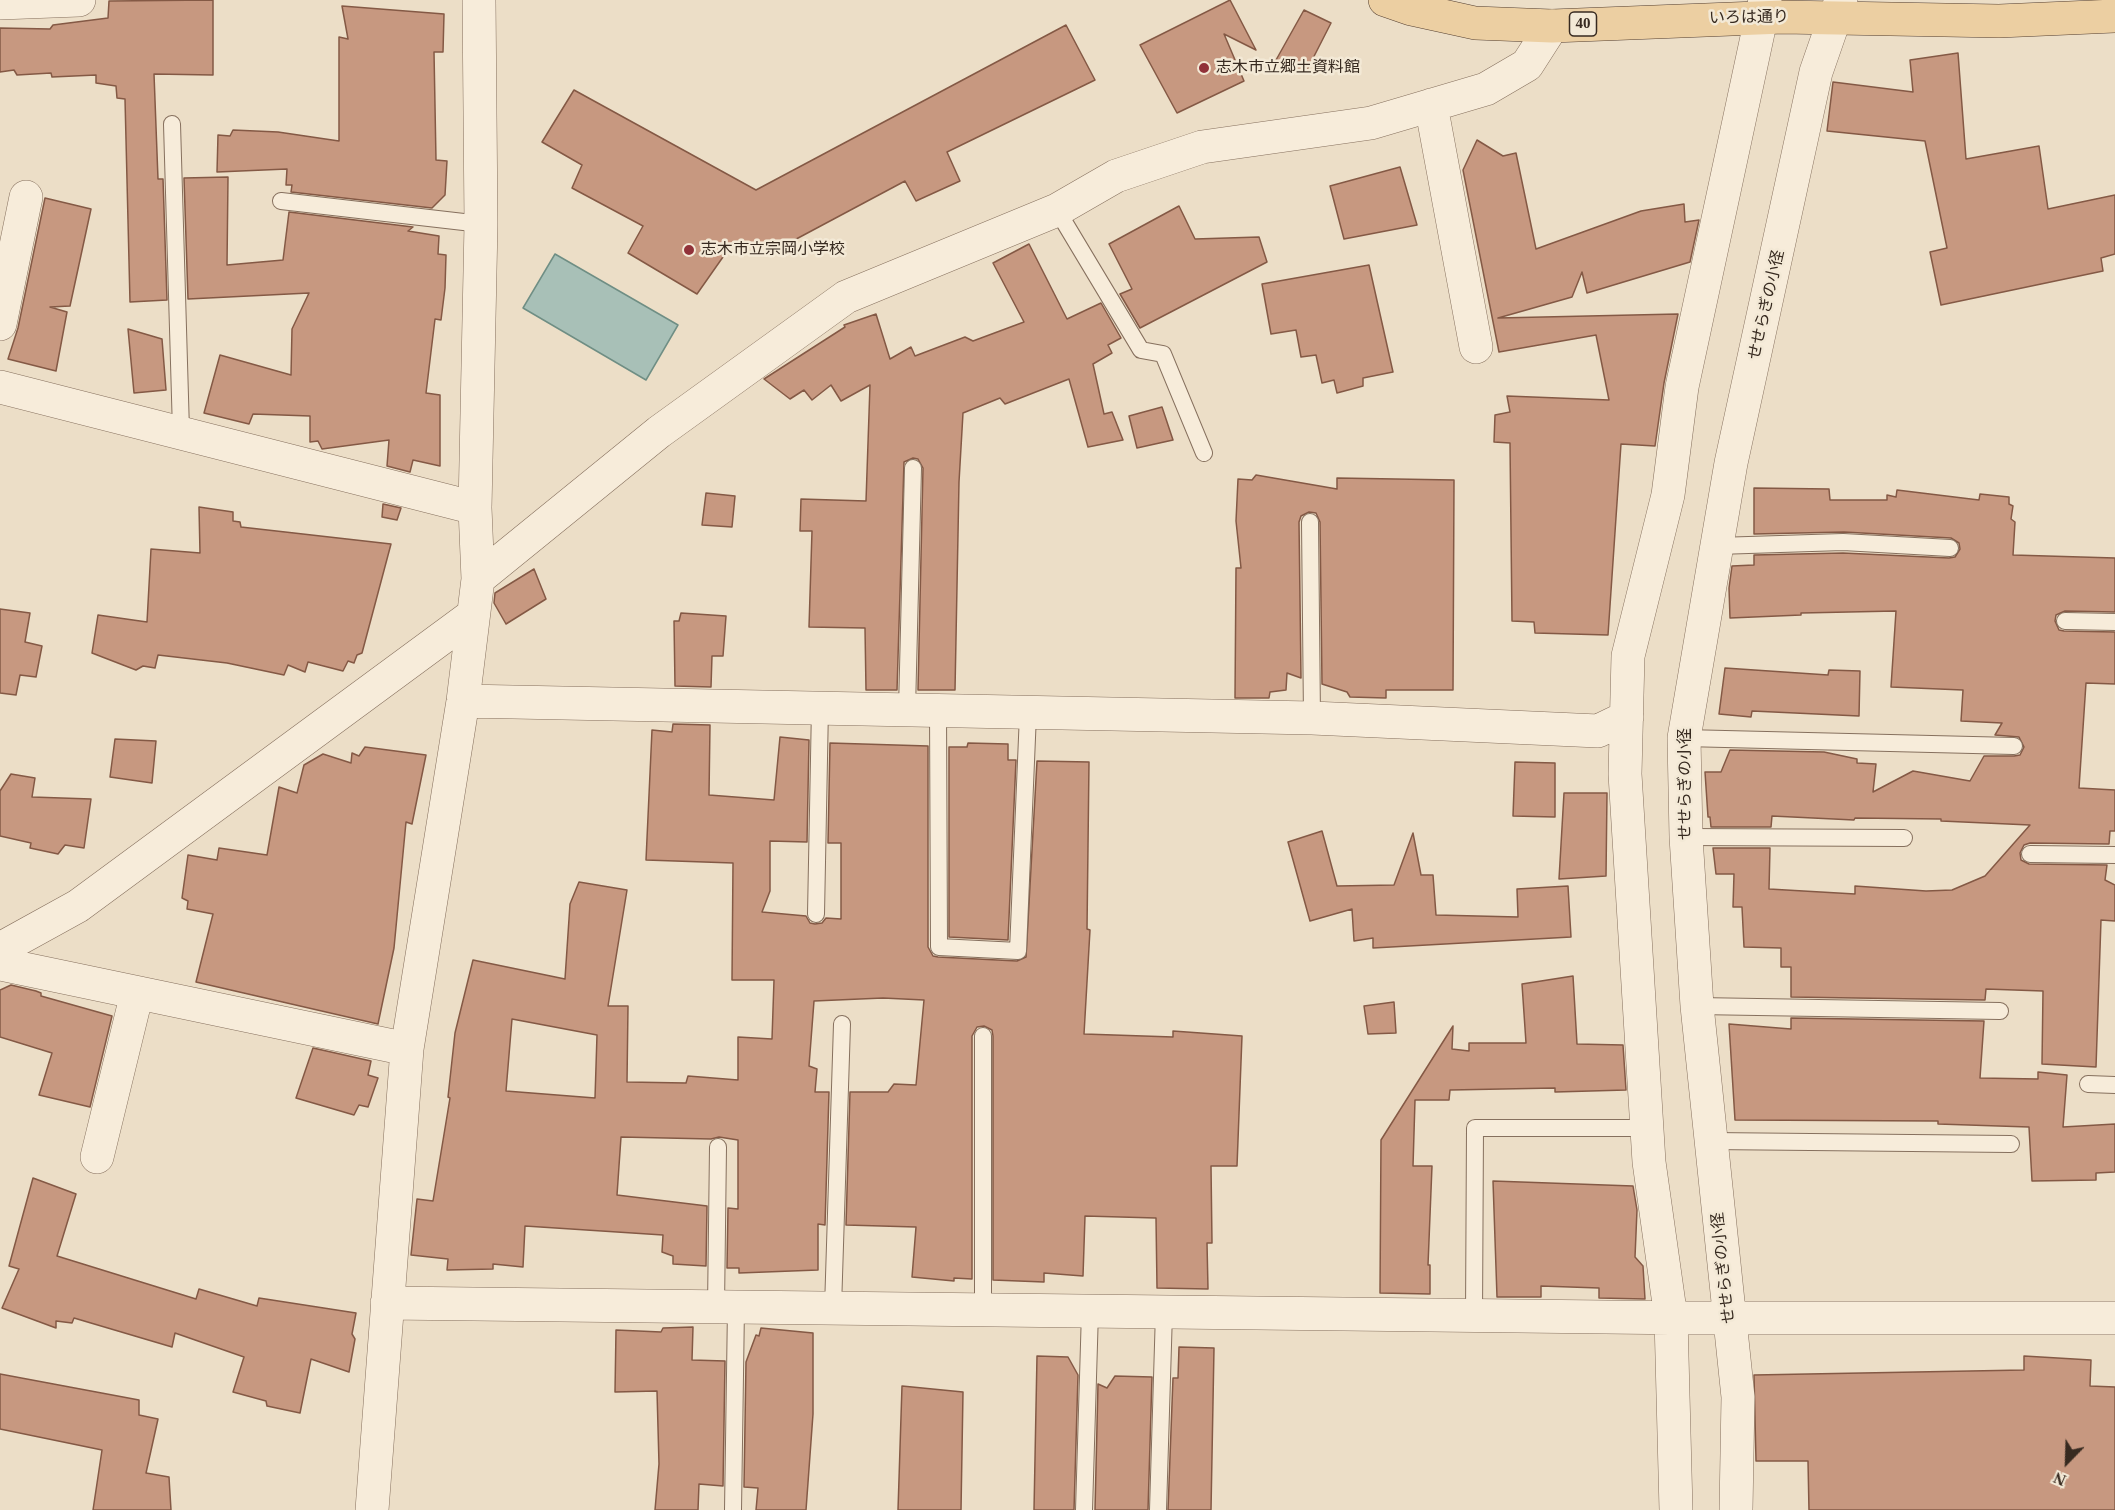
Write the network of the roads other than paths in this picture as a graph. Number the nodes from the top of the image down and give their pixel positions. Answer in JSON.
{"nodes":[{"id":1,"x":79,"y":0,"type":"edge"},
{"id":2,"x":479,"y":0,"type":"edge"},
{"id":3,"x":1385,"y":0,"type":"edge"},
{"id":4,"x":0,"y":3,"type":"edge"},
{"id":5,"x":1831,"y":11,"type":"edge"},
{"id":6,"x":1769,"y":12,"type":"edge"},
{"id":7,"x":2115,"y":16,"type":"edge"},
{"id":8,"x":1552,"y":26,"type":"junction"},
{"id":9,"x":1431,"y":105,"type":"junction"},
{"id":10,"x":172,"y":124,"type":"dead end"},
{"id":11,"x":26,"y":197,"type":"dead end"},
{"id":12,"x":281,"y":201,"type":"dead end"},
{"id":13,"x":1057,"y":210,"type":"junction"},
{"id":14,"x":481,"y":224,"type":"junction"},
{"id":15,"x":0,"y":324,"type":"edge"},
{"id":16,"x":1476,"y":347,"type":"dead end"},
{"id":17,"x":0,"y":387,"type":"edge"},
{"id":18,"x":181,"y":432,"type":"junction"},
{"id":19,"x":1204,"y":453,"type":"dead end"},
{"id":20,"x":913,"y":468,"type":"dead end"},
{"id":21,"x":475,"y":508,"type":"junction"},
{"id":22,"x":1310,"y":522,"type":"dead end"},
{"id":23,"x":1717,"y":546,"type":"junction"},
{"id":24,"x":1950,"y":548,"type":"dead end"},
{"id":25,"x":478,"y":579,"type":"junction"},
{"id":26,"x":473,"y":615,"type":"junction"},
{"id":27,"x":2065,"y":621,"type":"dead end"},
{"id":28,"x":2115,"y":622,"type":"edge"},
{"id":29,"x":463,"y":701,"type":"junction"},
{"id":30,"x":820,"y":707,"type":"junction"},
{"id":31,"x":923,"y":710,"type":"junction"},
{"id":32,"x":1028,"y":714,"type":"junction"},
{"id":33,"x":1627,"y":717,"type":"junction"},
{"id":34,"x":1312,"y":718,"type":"junction"},
{"id":35,"x":1684,"y":738,"type":"junction"},
{"id":36,"x":2014,"y":746,"type":"dead end"},
{"id":37,"x":1686,"y":837,"type":"junction"},
{"id":38,"x":1904,"y":838,"type":"dead end"},
{"id":39,"x":2030,"y":854,"type":"dead end"},
{"id":40,"x":2115,"y":855,"type":"edge"},
{"id":41,"x":816,"y":914,"type":"dead end"},
{"id":42,"x":0,"y":949,"type":"edge"},
{"id":43,"x":0,"y":964,"type":"edge"},
{"id":44,"x":137,"y":993,"type":"junction"},
{"id":45,"x":1697,"y":1006,"type":"junction"},
{"id":46,"x":2000,"y":1011,"type":"dead end"},
{"id":47,"x":842,"y":1024,"type":"dead end"},
{"id":48,"x":983,"y":1036,"type":"dead end"},
{"id":49,"x":407,"y":1049,"type":"junction"},
{"id":50,"x":2088,"y":1084,"type":"dead end"},
{"id":51,"x":2115,"y":1085,"type":"edge"},
{"id":52,"x":1647,"y":1128,"type":"junction"},
{"id":53,"x":1711,"y":1141,"type":"junction"},
{"id":54,"x":2011,"y":1144,"type":"dead end"},
{"id":55,"x":718,"y":1147,"type":"dead end"},
{"id":56,"x":97,"y":1157,"type":"dead end"},
{"id":57,"x":387,"y":1303,"type":"junction"},
{"id":58,"x":726,"y":1307,"type":"junction"},
{"id":59,"x":833,"y":1308,"type":"junction"},
{"id":60,"x":983,"y":1310,"type":"junction"},
{"id":61,"x":1090,"y":1311,"type":"junction"},
{"id":62,"x":1164,"y":1312,"type":"junction"},
{"id":63,"x":1474,"y":1316,"type":"junction"},
{"id":64,"x":1705,"y":1318,"type":"junction"},
{"id":65,"x":2115,"y":1318,"type":"edge"},
{"id":66,"x":372,"y":1510,"type":"edge"},
{"id":67,"x":733,"y":1510,"type":"edge"},
{"id":68,"x":1084,"y":1510,"type":"edge"},
{"id":69,"x":1158,"y":1510,"type":"edge"},
{"id":70,"x":1676,"y":1510,"type":"edge"},
{"id":71,"x":1736,"y":1510,"type":"edge"}],
"edges":[{"from":1,"to":4,"type":"street"},
{"from":2,"to":14,"type":"street"},
{"from":3,"to":8,"type":"main road","name":"いろは通り","number":"40"},
{"from":5,"to":6,"type":"main road","name":"いろは通り","number":"40"},
{"from":5,"to":7,"type":"main road","name":"いろは通り","number":"40"},
{"from":5,"to":23,"type":"street","name":"せせらぎの小径"},
{"from":6,"to":8,"type":"main road","name":"いろは通り","number":"40"},
{"from":6,"to":33,"type":"street","name":"せせらぎの小径"},
{"from":8,"to":9,"type":"street"},
{"from":9,"to":13,"type":"street"},
{"from":9,"to":16,"type":"street"},
{"from":10,"to":18,"type":"lane"},
{"from":11,"to":15,"type":"street"},
{"from":12,"to":14,"type":"lane"},
{"from":13,"to":19,"type":"lane"},
{"from":13,"to":25,"type":"street"},
{"from":14,"to":21,"type":"street"},
{"from":17,"to":18,"type":"street"},
{"from":18,"to":21,"type":"street"},
{"from":20,"to":31,"type":"lane"},
{"from":21,"to":25,"type":"street"},
{"from":22,"to":34,"type":"lane"},
{"from":23,"to":24,"type":"lane"},
{"from":23,"to":35,"type":"street","name":"せせらぎの小径"},
{"from":25,"to":26,"type":"street"},
{"from":26,"to":29,"type":"street"},
{"from":26,"to":42,"type":"street"},
{"from":27,"to":28,"type":"lane"},
{"from":29,"to":30,"type":"street"},
{"from":29,"to":49,"type":"street"},
{"from":30,"to":31,"type":"street"},
{"from":30,"to":41,"type":"lane"},
{"from":31,"to":32,"type":"street"},
{"from":31,"to":32,"type":"lane"},
{"from":32,"to":34,"type":"street"},
{"from":33,"to":34,"type":"street"},
{"from":33,"to":52,"type":"street","name":"せせらぎの小径"},
{"from":35,"to":36,"type":"lane"},
{"from":35,"to":37,"type":"street","name":"せせらぎの小径"},
{"from":37,"to":38,"type":"lane"},
{"from":37,"to":45,"type":"street","name":"せせらぎの小径"},
{"from":39,"to":40,"type":"lane"},
{"from":43,"to":44,"type":"street"},
{"from":44,"to":49,"type":"street"},
{"from":44,"to":56,"type":"street"},
{"from":45,"to":46,"type":"lane"},
{"from":45,"to":53,"type":"street","name":"せせらぎの小径"},
{"from":47,"to":59,"type":"lane"},
{"from":48,"to":60,"type":"lane"},
{"from":49,"to":57,"type":"street"},
{"from":50,"to":51,"type":"lane"},
{"from":52,"to":63,"type":"lane"},
{"from":52,"to":64,"type":"street","name":"せせらぎの小径"},
{"from":53,"to":54,"type":"lane"},
{"from":53,"to":64,"type":"street","name":"せせらぎの小径"},
{"from":55,"to":58,"type":"lane"},
{"from":57,"to":58,"type":"street"},
{"from":57,"to":66,"type":"street"},
{"from":58,"to":59,"type":"street"},
{"from":58,"to":67,"type":"lane"},
{"from":59,"to":60,"type":"street"},
{"from":60,"to":61,"type":"street"},
{"from":61,"to":62,"type":"street"},
{"from":61,"to":68,"type":"lane"},
{"from":62,"to":63,"type":"street"},
{"from":62,"to":69,"type":"lane"},
{"from":63,"to":64,"type":"street"},
{"from":64,"to":65,"type":"street"},
{"from":64,"to":70,"type":"street","name":"せせらぎの小径"},
{"from":64,"to":71,"type":"street","name":"せせらぎの小径"}]}
